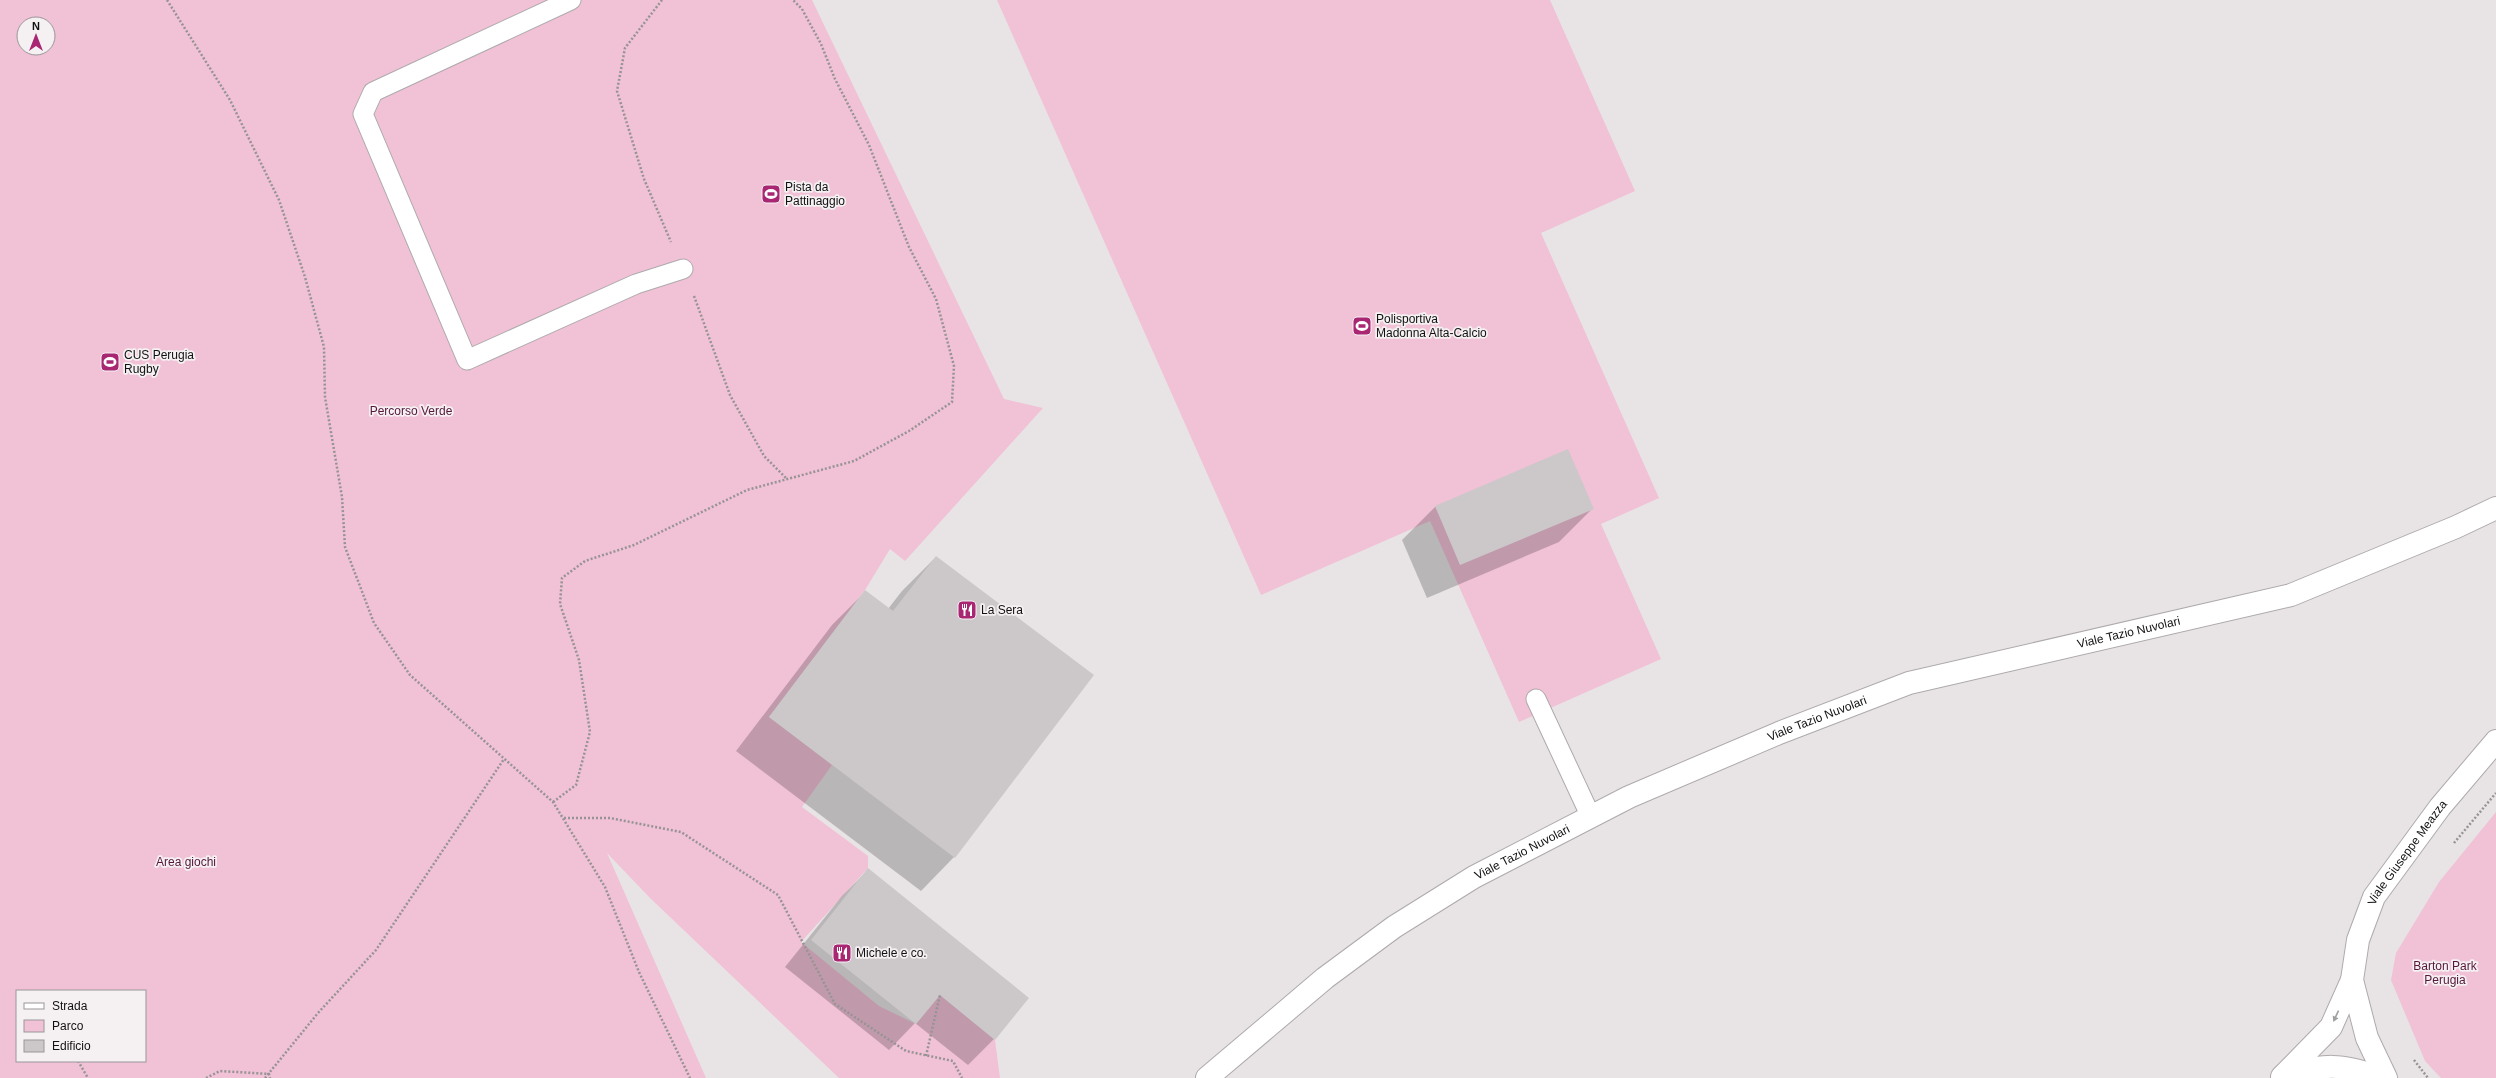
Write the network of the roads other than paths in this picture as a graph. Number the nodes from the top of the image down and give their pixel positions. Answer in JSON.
{"nodes":[{"id":1,"x":571,"y":0,"type":"edge"},
{"id":2,"x":683,"y":269,"type":"dead end"},
{"id":3,"x":2496,"y":508,"type":"edge"},
{"id":4,"x":1536,"y":699,"type":"dead end"},
{"id":5,"x":2496,"y":741,"type":"edge"},
{"id":6,"x":1590,"y":817,"type":"junction"},
{"id":7,"x":2352,"y":980,"type":"junction"},
{"id":8,"x":2281,"y":1077,"type":"edge"},
{"id":9,"x":1207,"y":1078,"type":"edge"},
{"id":10,"x":2382,"y":1078,"type":"edge"},
{"id":11,"x":2386,"y":1078,"type":"edge"}],
"edges":[{"from":1,"to":2,"type":"lane"},
{"from":3,"to":6,"type":"street","name":"Viale Tazio Nuvolari"},
{"from":4,"to":6,"type":"lane"},
{"from":5,"to":7,"type":"street","name":"Viale Giuseppe Meazza"},
{"from":6,"to":9,"type":"street","name":"Viale Tazio Nuvolari"},
{"from":7,"to":8,"type":"street","name":"Viale Giuseppe Meazza","one_way":true},
{"from":7,"to":11,"type":"street","name":"Viale Giuseppe Meazza"},
{"from":8,"to":10,"type":"street"}]}
